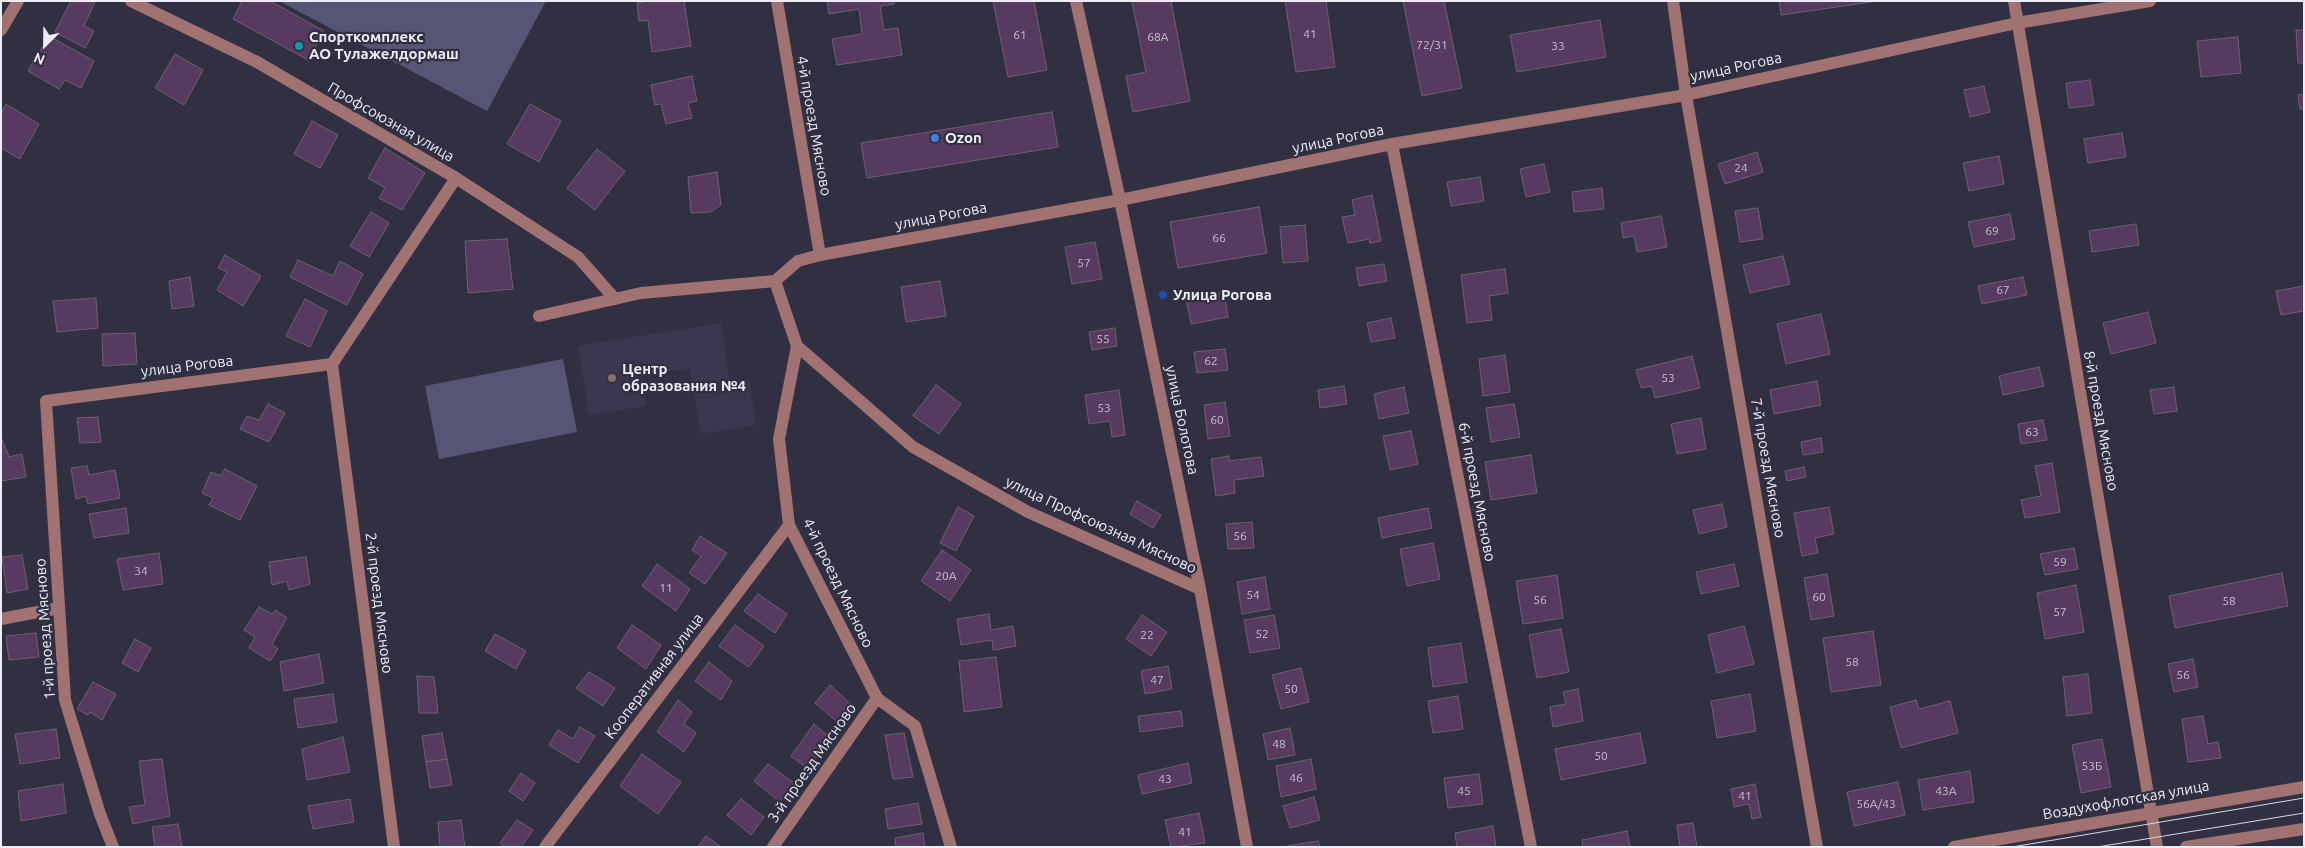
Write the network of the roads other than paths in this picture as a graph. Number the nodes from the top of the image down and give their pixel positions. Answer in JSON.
{"nodes":[{"id":1,"x":18,"y":1,"type":"edge"},
{"id":2,"x":131,"y":1,"type":"edge"},
{"id":3,"x":777,"y":1,"type":"edge"},
{"id":4,"x":1076,"y":1,"type":"edge"},
{"id":5,"x":1673,"y":1,"type":"edge"},
{"id":6,"x":2014,"y":1,"type":"edge"},
{"id":7,"x":2150,"y":1,"type":"edge"},
{"id":8,"x":2017,"y":23,"type":"junction"},
{"id":9,"x":1,"y":30,"type":"edge"},
{"id":10,"x":1686,"y":95,"type":"junction"},
{"id":11,"x":1392,"y":144,"type":"junction"},
{"id":12,"x":456,"y":178,"type":"junction"},
{"id":13,"x":1120,"y":200,"type":"junction"},
{"id":14,"x":820,"y":255,"type":"junction"},
{"id":15,"x":775,"y":281,"type":"junction"},
{"id":16,"x":615,"y":299,"type":"junction"},
{"id":17,"x":539,"y":316,"type":"dead end"},
{"id":18,"x":797,"y":346,"type":"junction"},
{"id":19,"x":332,"y":364,"type":"junction"},
{"id":20,"x":46,"y":401,"type":"joint"},
{"id":21,"x":789,"y":525,"type":"junction"},
{"id":22,"x":1200,"y":589,"type":"junction"},
{"id":23,"x":59,"y":608,"type":"junction"},
{"id":24,"x":1,"y":619,"type":"edge"},
{"id":25,"x":878,"y":698,"type":"junction"},
{"id":26,"x":2304,"y":787,"type":"edge"},
{"id":27,"x":2151,"y":812,"type":"junction"},
{"id":28,"x":2304,"y":829,"type":"edge"},
{"id":29,"x":113,"y":847,"type":"edge"},
{"id":30,"x":394,"y":847,"type":"edge"},
{"id":31,"x":545,"y":847,"type":"edge"},
{"id":32,"x":773,"y":847,"type":"edge"},
{"id":33,"x":951,"y":847,"type":"edge"},
{"id":34,"x":1247,"y":847,"type":"edge"},
{"id":35,"x":1531,"y":847,"type":"edge"},
{"id":36,"x":1818,"y":847,"type":"edge"},
{"id":37,"x":1954,"y":847,"type":"edge"},
{"id":38,"x":2157,"y":847,"type":"edge"},
{"id":39,"x":2186,"y":847,"type":"edge"}],
"edges":[{"from":1,"to":9,"type":"street"},
{"from":2,"to":12,"type":"street","name":"Профсоюзная улица"},
{"from":3,"to":14,"type":"street","name":"4-й проезд Мясново"},
{"from":4,"to":13,"type":"street","name":"улица Болотова"},
{"from":5,"to":10,"type":"street","name":"7-й проезд Мясново"},
{"from":6,"to":8,"type":"street","name":"8-й проезд Мясново"},
{"from":7,"to":8,"type":"street","name":"улица Рогова"},
{"from":8,"to":10,"type":"street","name":"улица Рогова"},
{"from":8,"to":27,"type":"street","name":"8-й проезд Мясново"},
{"from":10,"to":11,"type":"street","name":"улица Рогова"},
{"from":10,"to":36,"type":"street","name":"7-й проезд Мясново"},
{"from":11,"to":13,"type":"street","name":"улица Рогова"},
{"from":11,"to":35,"type":"street","name":"6-й проезд Мясново"},
{"from":12,"to":16,"type":"street","name":"Профсоюзная улица"},
{"from":12,"to":19,"type":"street"},
{"from":13,"to":14,"type":"street","name":"улица Рогова"},
{"from":13,"to":22,"type":"street","name":"улица Болотова"},
{"from":14,"to":15,"type":"street","name":"улица Рогова"},
{"from":15,"to":16,"type":"street"},
{"from":15,"to":18,"type":"street","name":"4-й проезд Мясново"},
{"from":16,"to":17,"type":"street"},
{"from":18,"to":21,"type":"street","name":"4-й проезд Мясново"},
{"from":18,"to":22,"type":"street","name":"улица Профсоюзная Мясново"},
{"from":19,"to":20,"type":"street","name":"улица Рогова"},
{"from":19,"to":30,"type":"street","name":"2-й проезд Мясново"},
{"from":20,"to":23,"type":"street","name":"1-й проезд Мясново"},
{"from":21,"to":25,"type":"street","name":"4-й проезд Мясново"},
{"from":21,"to":31,"type":"street","name":"Кооперативная улица"},
{"from":22,"to":34,"type":"street","name":"улица Болотова"},
{"from":23,"to":24,"type":"street"},
{"from":23,"to":29,"type":"street","name":"1-й проезд Мясново"},
{"from":25,"to":32,"type":"street","name":"3-й проезд Мясново"},
{"from":25,"to":33,"type":"street","name":"4-й проезд Мясново"},
{"from":26,"to":27,"type":"street","name":"Воздухофлотская улица"},
{"from":27,"to":37,"type":"street","name":"Воздухофлотская улица"},
{"from":27,"to":38,"type":"street","name":"8-й проезд Мясново"},
{"from":28,"to":39,"type":"street"}]}
